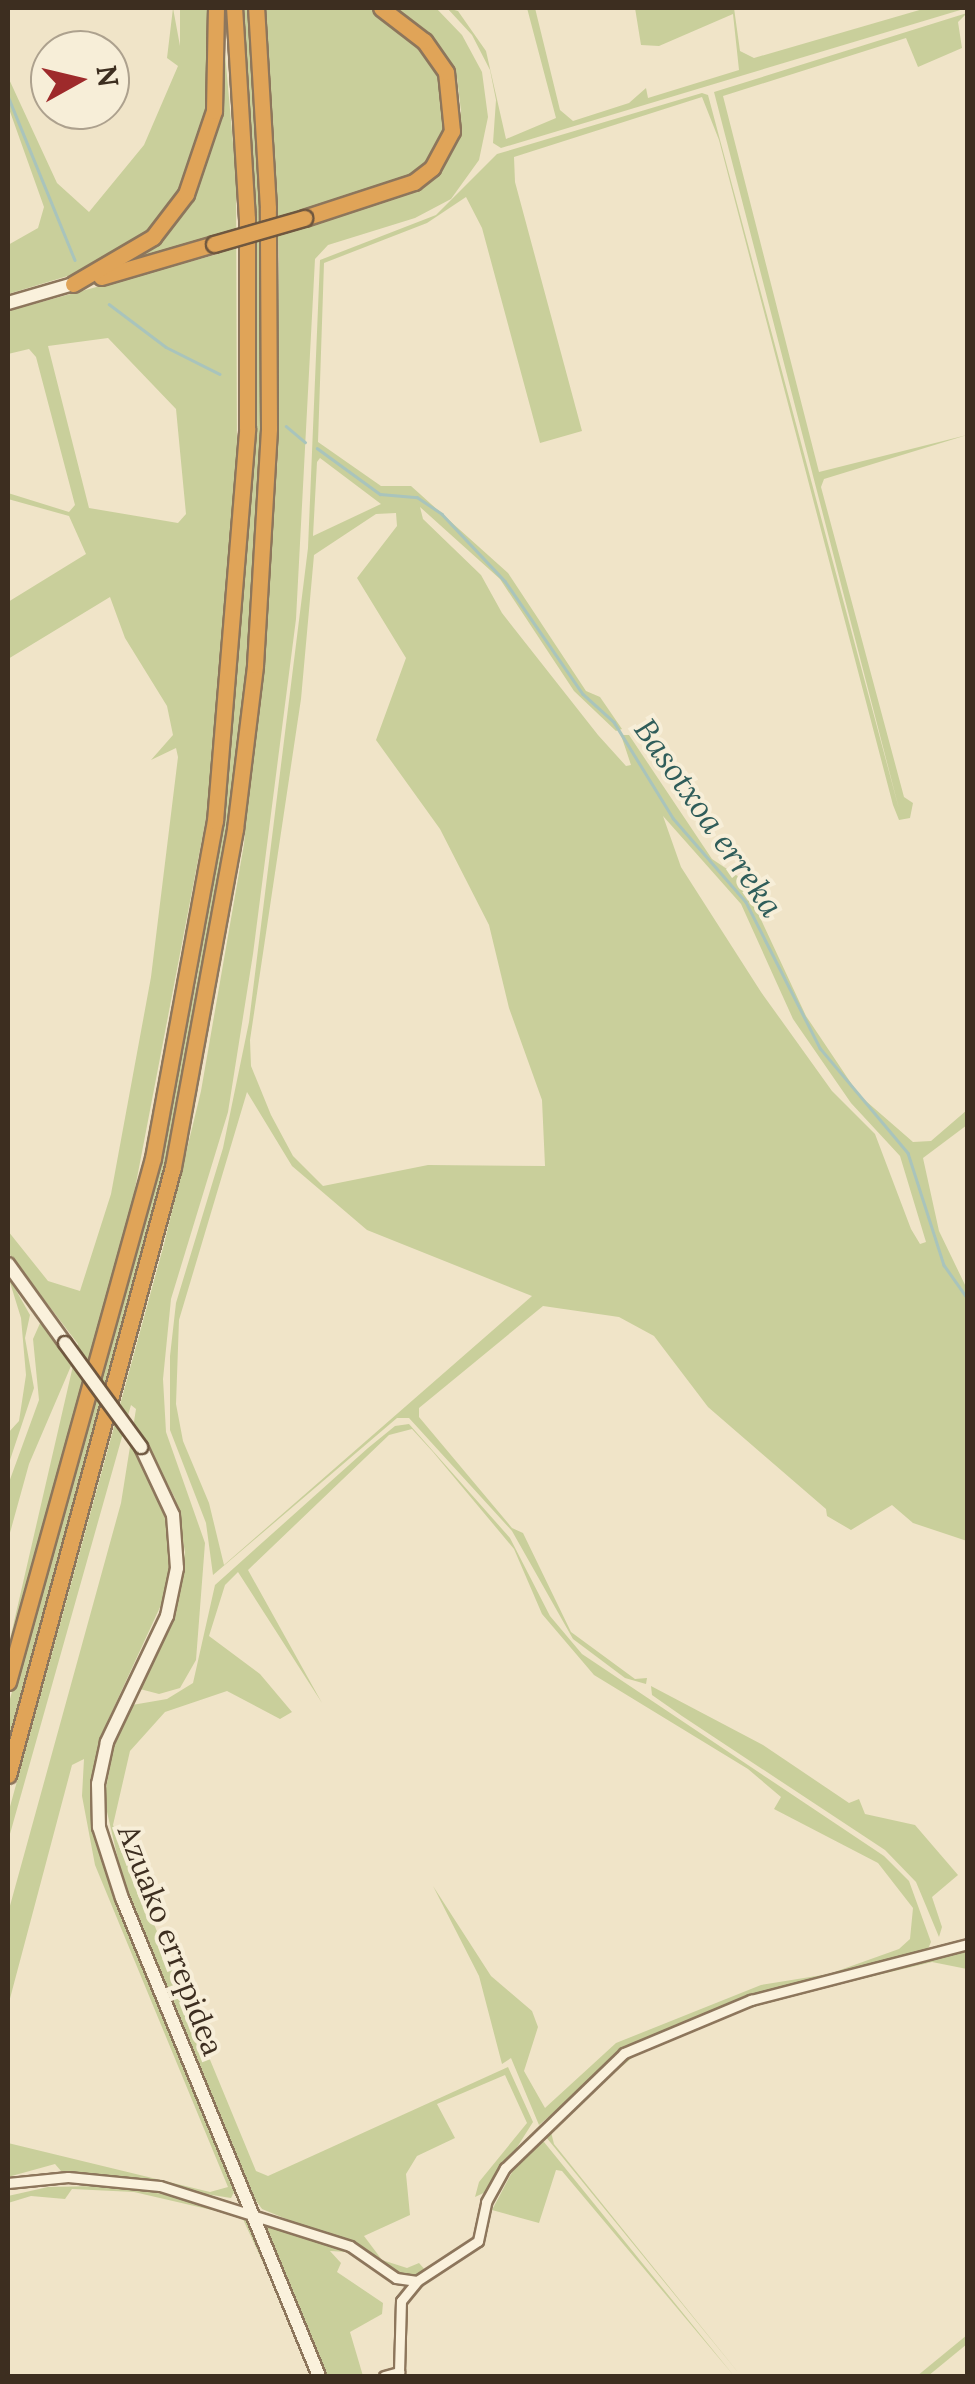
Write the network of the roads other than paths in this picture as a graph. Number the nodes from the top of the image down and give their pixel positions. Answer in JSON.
{"nodes":[{"id":1,"x":216,"y":8,"type":"edge"},
{"id":2,"x":234,"y":8,"type":"edge"},
{"id":3,"x":256,"y":8,"type":"edge"},
{"id":4,"x":381,"y":8,"type":"edge"},
{"id":5,"x":73,"y":284,"type":"junction"},
{"id":6,"x":8,"y":303,"type":"edge"},
{"id":7,"x":8,"y":1264,"type":"edge"},
{"id":8,"x":8,"y":1682,"type":"edge"},
{"id":9,"x":8,"y":1775,"type":"edge"},
{"id":10,"x":968,"y":1944,"type":"edge"},
{"id":11,"x":8,"y":2183,"type":"edge"},
{"id":12,"x":252,"y":2210,"type":"junction"},
{"id":13,"x":417,"y":2281,"type":"junction"},
{"id":14,"x":320,"y":2376,"type":"edge"},
{"id":15,"x":384,"y":2376,"type":"edge"}],
"edges":[{"from":1,"to":5,"type":"highway"},
{"from":2,"to":8,"type":"highway"},
{"from":3,"to":9,"type":"highway"},
{"from":4,"to":5,"type":"highway","bridge":true},
{"from":5,"to":6,"type":"street"},
{"from":7,"to":12,"type":"street","name":"Azuako errepidea","bridge":true},
{"from":10,"to":13,"type":"street"},
{"from":11,"to":12,"type":"street"},
{"from":12,"to":13,"type":"street"},
{"from":12,"to":14,"type":"street","name":"Azuako errepidea"},
{"from":13,"to":15,"type":"street"}]}
